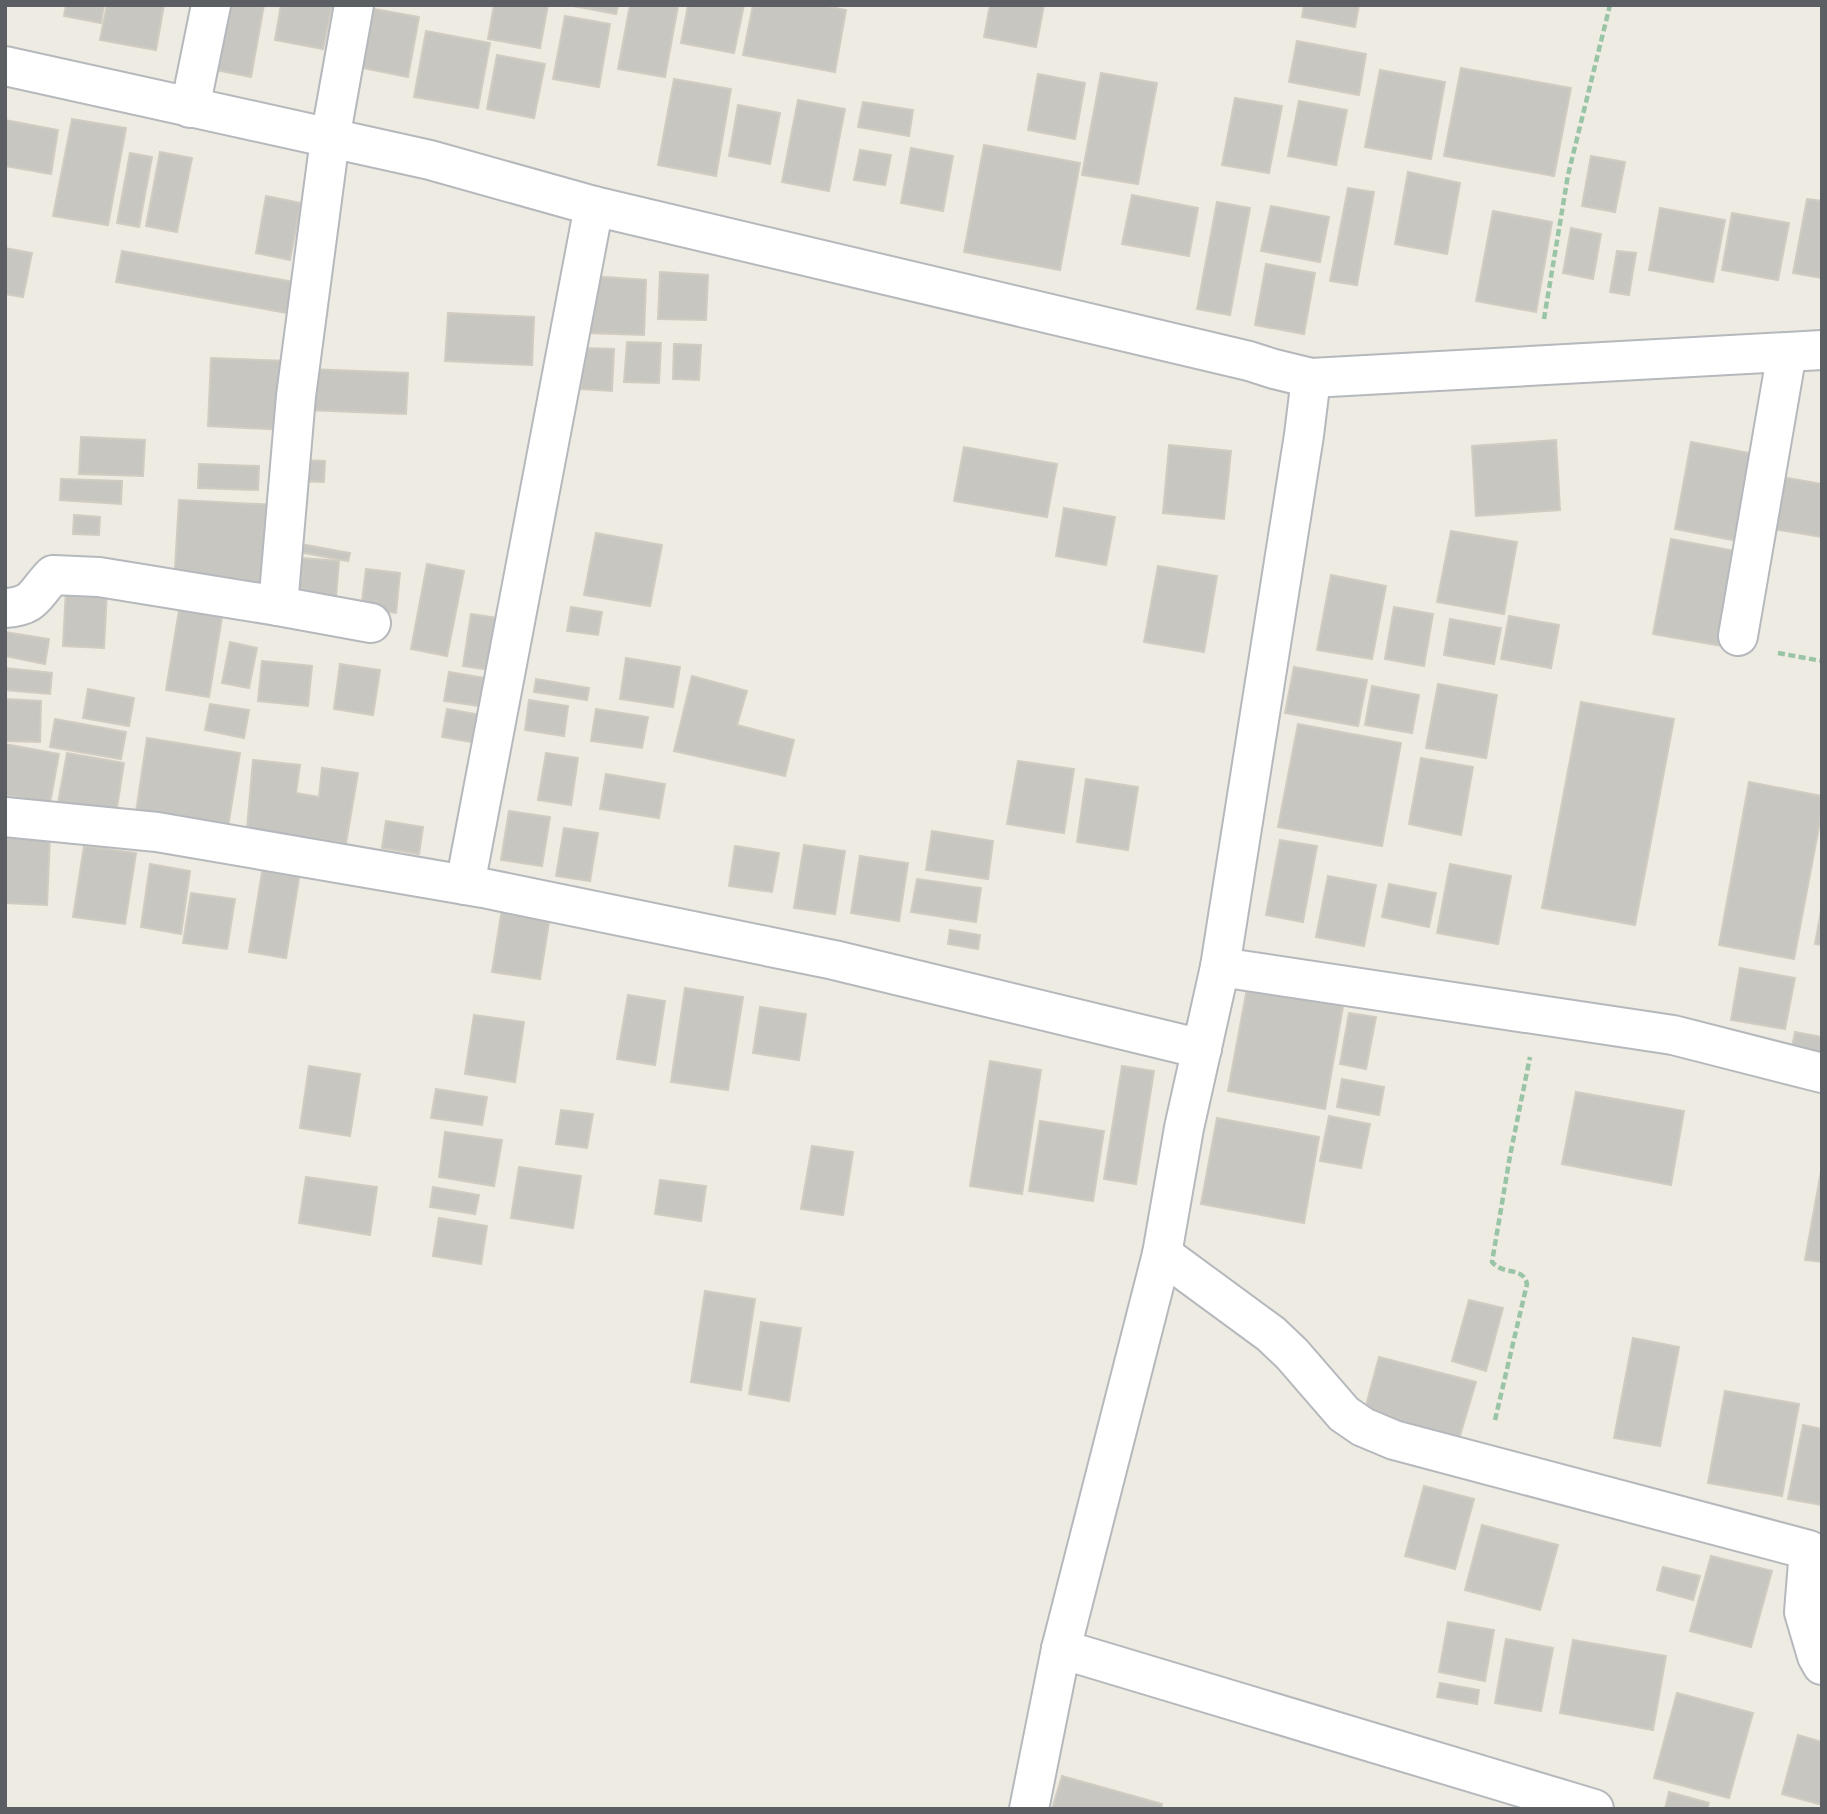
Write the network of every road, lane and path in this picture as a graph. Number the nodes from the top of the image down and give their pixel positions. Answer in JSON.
{"nodes":[{"id":1,"x":211,"y":5,"type":"edge"},
{"id":2,"x":354,"y":5,"type":"edge"},
{"id":3,"x":1610,"y":5,"type":"edge"},
{"id":4,"x":5,"y":66,"type":"edge"},
{"id":5,"x":190,"y":108,"type":"junction"},
{"id":6,"x":330,"y":139,"type":"junction"},
{"id":7,"x":594,"y":206,"type":"junction"},
{"id":8,"x":1804,"y":351,"type":"edge"},
{"id":9,"x":1537,"y":366,"type":"junction"},
{"id":10,"x":1311,"y":378,"type":"junction"},
{"id":11,"x":278,"y":606,"type":"junction"},
{"id":12,"x":5,"y":608,"type":"edge"},
{"id":13,"x":371,"y":624,"type":"dead end"},
{"id":14,"x":1738,"y":636,"type":"dead end"},
{"id":15,"x":5,"y":817,"type":"edge"},
{"id":16,"x":465,"y":885,"type":"junction"},
{"id":17,"x":1220,"y":967,"type":"junction"},
{"id":18,"x":1539,"y":1015,"type":"junction"},
{"id":19,"x":1202,"y":1049,"type":"junction"},
{"id":20,"x":1822,"y":1073,"type":"edge"},
{"id":21,"x":1162,"y":1254,"type":"junction"},
{"id":22,"x":1484,"y":1464,"type":"junction"},
{"id":23,"x":1061,"y":1649,"type":"junction"},
{"id":24,"x":1822,"y":1665,"type":"edge"},
{"id":25,"x":1029,"y":1809,"type":"edge"},
{"id":26,"x":1594,"y":1809,"type":"edge"}],
"edges":[{"from":1,"to":5,"type":"street"},
{"from":2,"to":6,"type":"street"},
{"from":3,"to":9,"type":"path"},
{"from":4,"to":5,"type":"street"},
{"from":5,"to":6,"type":"street"},
{"from":6,"to":7,"type":"street"},
{"from":6,"to":11,"type":"street"},
{"from":7,"to":10,"type":"street"},
{"from":7,"to":16,"type":"street"},
{"from":8,"to":9,"type":"street"},
{"from":8,"to":14,"type":"street"},
{"from":9,"to":10,"type":"street"},
{"from":10,"to":17,"type":"street"},
{"from":11,"to":12,"type":"street"},
{"from":11,"to":13,"type":"street"},
{"from":15,"to":16,"type":"street"},
{"from":16,"to":19,"type":"street"},
{"from":17,"to":18,"type":"street"},
{"from":17,"to":19,"type":"street"},
{"from":18,"to":20,"type":"street"},
{"from":18,"to":22,"type":"path"},
{"from":19,"to":21,"type":"street"},
{"from":21,"to":22,"type":"street"},
{"from":21,"to":23,"type":"street"},
{"from":22,"to":24,"type":"street"},
{"from":23,"to":25,"type":"street"},
{"from":23,"to":26,"type":"street"}]}
